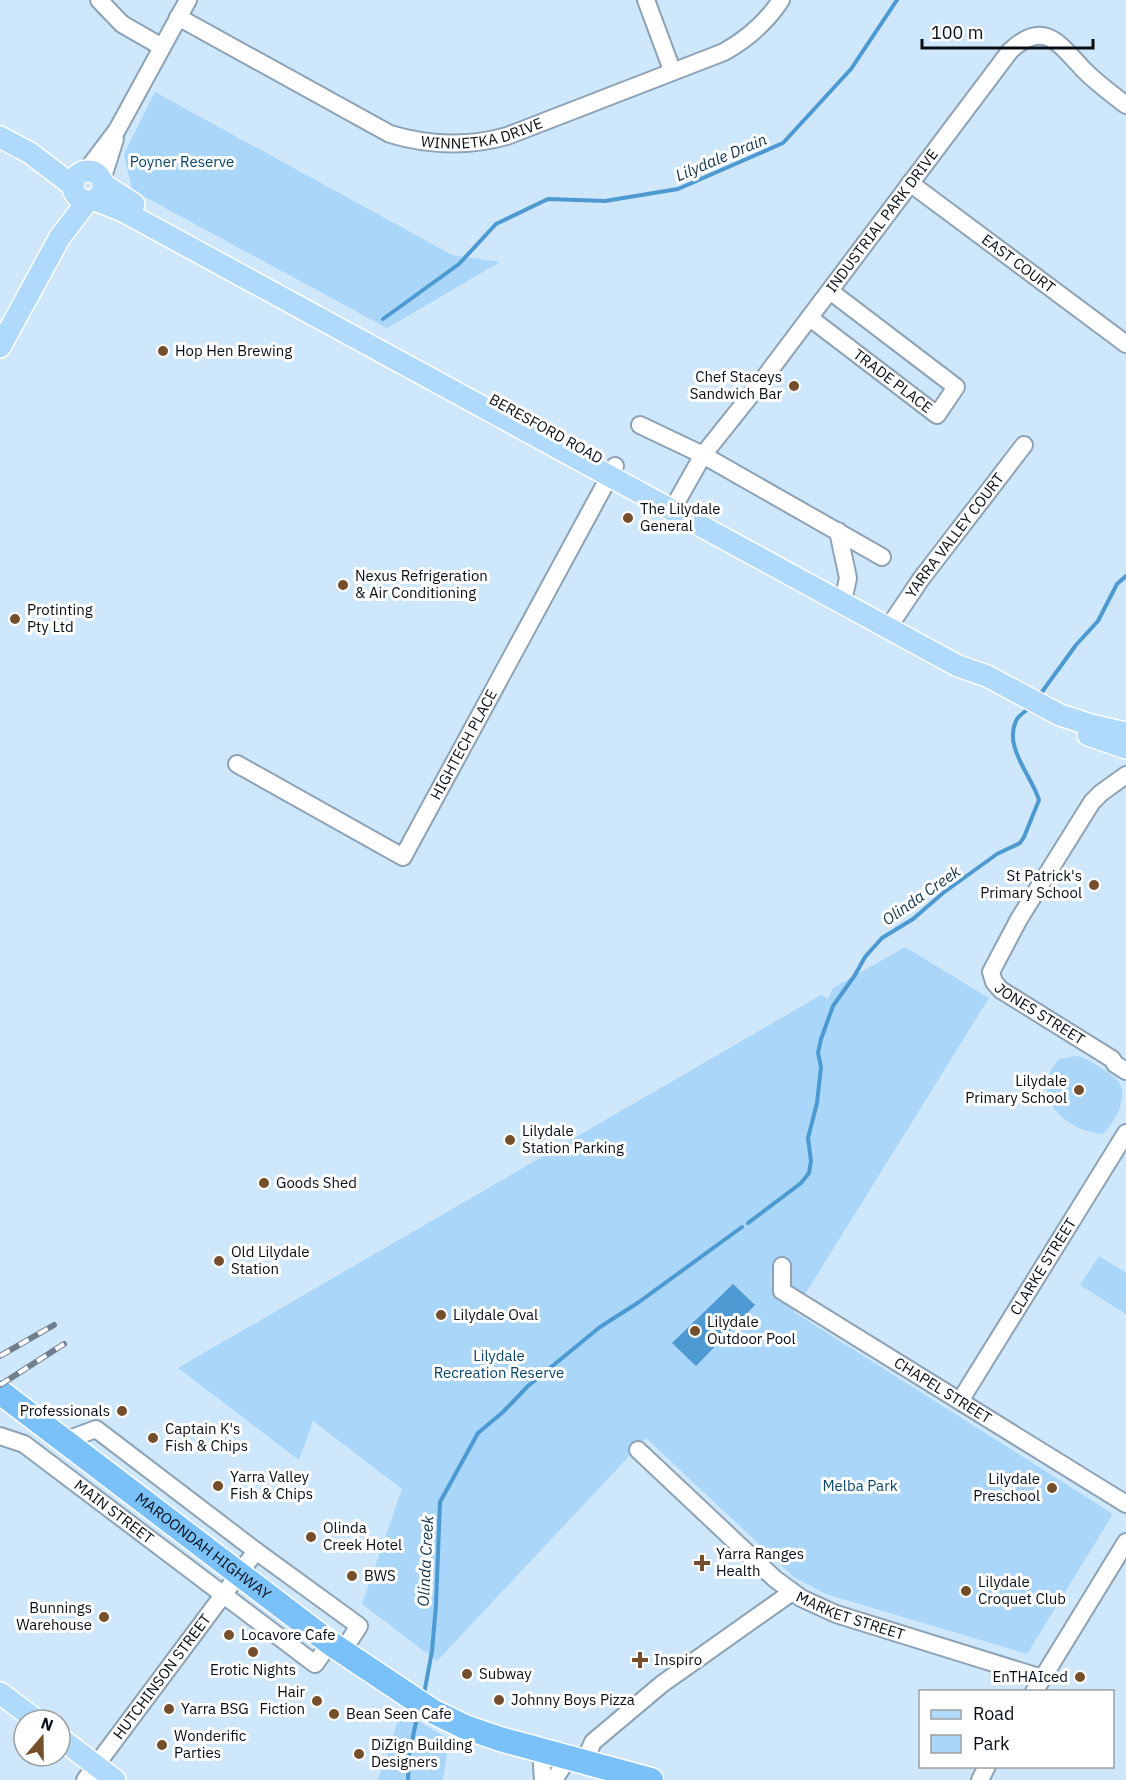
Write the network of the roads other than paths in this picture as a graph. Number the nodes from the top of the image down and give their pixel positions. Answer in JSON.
{"nodes":[{"id":1,"x":99,"y":0,"type":"edge"},
{"id":2,"x":188,"y":0,"type":"edge"},
{"id":3,"x":646,"y":0,"type":"edge"},
{"id":4,"x":781,"y":0,"type":"edge"},
{"id":5,"x":178,"y":17,"type":"junction"},
{"id":6,"x":162,"y":47,"type":"junction"},
{"id":7,"x":672,"y":70,"type":"junction"},
{"id":8,"x":1126,"y":105,"type":"edge"},
{"id":9,"x":0,"y":137,"type":"edge"},
{"id":10,"x":910,"y":183,"type":"junction"},
{"id":11,"x":88,"y":185,"type":"junction"},
{"id":12,"x":830,"y":291,"type":"junction"},
{"id":13,"x":810,"y":318,"type":"junction"},
{"id":14,"x":1126,"y":344,"type":"edge"},
{"id":15,"x":0,"y":347,"type":"edge"},
{"id":16,"x":640,"y":424,"type":"dead end"},
{"id":17,"x":1023,"y":445,"type":"dead end"},
{"id":18,"x":703,"y":455,"type":"junction"},
{"id":19,"x":612,"y":471,"type":"junction"},
{"id":20,"x":674,"y":505,"type":"junction"},
{"id":21,"x":838,"y":531,"type":"junction"},
{"id":22,"x":882,"y":557,"type":"dead end"},
{"id":23,"x":843,"y":597,"type":"junction"},
{"id":24,"x":891,"y":623,"type":"junction"},
{"id":25,"x":1052,"y":711,"type":"junction"},
{"id":26,"x":1126,"y":733,"type":"edge"},
{"id":27,"x":1126,"y":748,"type":"edge"},
{"id":28,"x":237,"y":764,"type":"dead end"},
{"id":29,"x":1126,"y":775,"type":"edge"},
{"id":30,"x":1119,"y":1059,"type":"edge"},
{"id":31,"x":1126,"y":1071,"type":"edge"},
{"id":32,"x":1126,"y":1133,"type":"edge"},
{"id":33,"x":782,"y":1266,"type":"dead end"},
{"id":34,"x":4,"y":1400,"type":"edge"},
{"id":35,"x":960,"y":1401,"type":"junction"},
{"id":36,"x":0,"y":1436,"type":"edge"},
{"id":37,"x":64,"y":1441,"type":"junction"},
{"id":38,"x":638,"y":1450,"type":"dead end"},
{"id":39,"x":1126,"y":1504,"type":"edge"},
{"id":40,"x":1126,"y":1542,"type":"edge"},
{"id":41,"x":256,"y":1551,"type":"junction"},
{"id":42,"x":240,"y":1575,"type":"junction"},
{"id":43,"x":792,"y":1592,"type":"junction"},
{"id":44,"x":225,"y":1595,"type":"junction"},
{"id":45,"x":331,"y":1644,"type":"junction"},
{"id":46,"x":1038,"y":1685,"type":"edge"},
{"id":47,"x":0,"y":1693,"type":"edge"},
{"id":48,"x":20,"y":1708,"type":"edge"},
{"id":49,"x":541,"y":1750,"type":"junction"},
{"id":50,"x":72,"y":1752,"type":"edge"},
{"id":51,"x":576,"y":1760,"type":"junction"},
{"id":52,"x":91,"y":1773,"type":"edge"},
{"id":53,"x":115,"y":1780,"type":"edge"},
{"id":54,"x":543,"y":1780,"type":"edge"},
{"id":55,"x":554,"y":1780,"type":"edge"},
{"id":56,"x":651,"y":1780,"type":"edge"}],
"edges":[{"from":1,"to":6,"type":"street"},
{"from":2,"to":5,"type":"street"},
{"from":3,"to":7,"type":"street"},
{"from":4,"to":7,"type":"street","name":"WINNETKA DRIVE"},
{"from":5,"to":6,"type":"street"},
{"from":5,"to":7,"type":"street","name":"WINNETKA DRIVE"},
{"from":6,"to":11,"type":"street"},
{"from":8,"to":10,"type":"street","name":"INDUSTRIAL PARK DRIVE"},
{"from":9,"to":11,"type":"main road","name":"BERESFORD ROAD"},
{"from":10,"to":12,"type":"street","name":"INDUSTRIAL PARK DRIVE"},
{"from":10,"to":14,"type":"street","name":"EAST COURT"},
{"from":11,"to":15,"type":"main road"},
{"from":11,"to":19,"type":"main road","name":"BERESFORD ROAD"},
{"from":12,"to":13,"type":"street","name":"INDUSTRIAL PARK DRIVE"},
{"from":12,"to":13,"type":"street","name":"TRADE PLACE"},
{"from":13,"to":18,"type":"street","name":"INDUSTRIAL PARK DRIVE"},
{"from":16,"to":18,"type":"street"},
{"from":17,"to":24,"type":"street","name":"YARRA VALLEY COURT"},
{"from":18,"to":20,"type":"street","name":"INDUSTRIAL PARK DRIVE"},
{"from":18,"to":21,"type":"street"},
{"from":19,"to":20,"type":"main road","name":"BERESFORD ROAD"},
{"from":19,"to":28,"type":"street","name":"HIGHTECH PLACE"},
{"from":20,"to":23,"type":"main road","name":"BERESFORD ROAD"},
{"from":21,"to":22,"type":"street"},
{"from":21,"to":23,"type":"street"},
{"from":23,"to":24,"type":"main road","name":"BERESFORD ROAD"},
{"from":24,"to":25,"type":"main road","name":"BERESFORD ROAD"},
{"from":25,"to":26,"type":"main road","name":"BERESFORD ROAD"},
{"from":25,"to":27,"type":"main road","name":"BERESFORD ROAD"},
{"from":29,"to":30,"type":"street","name":"JONES STREET"},
{"from":30,"to":31,"type":"street","name":"JONES STREET"},
{"from":32,"to":35,"type":"street","name":"CLARKE STREET"},
{"from":33,"to":35,"type":"street","name":"CHAPEL STREET"},
{"from":34,"to":37,"type":"highway","name":"MAROONDAH HIGHWAY"},
{"from":35,"to":39,"type":"street","name":"CHAPEL STREET"},
{"from":36,"to":44,"type":"street","name":"MAIN STREET"},
{"from":37,"to":41,"type":"street"},
{"from":37,"to":42,"type":"highway","name":"MAROONDAH HIGHWAY"},
{"from":38,"to":43,"type":"street","name":"MARKET STREET"},
{"from":40,"to":46,"type":"street"},
{"from":41,"to":42,"type":"street","name":"HUTCHINSON STREET"},
{"from":41,"to":45,"type":"street"},
{"from":42,"to":44,"type":"street","name":"HUTCHINSON STREET"},
{"from":42,"to":45,"type":"highway","name":"MAROONDAH HIGHWAY"},
{"from":43,"to":46,"type":"street","name":"MARKET STREET"},
{"from":43,"to":51,"type":"street"},
{"from":44,"to":45,"type":"street","name":"MAIN STREET"},
{"from":44,"to":52,"type":"street","name":"HUTCHINSON STREET"},
{"from":45,"to":49,"type":"highway","name":"MAROONDAH HIGHWAY"},
{"from":47,"to":48,"type":"main road"},
{"from":49,"to":51,"type":"highway"},
{"from":49,"to":54,"type":"street"},
{"from":50,"to":52,"type":"main road"},
{"from":51,"to":55,"type":"street"},
{"from":51,"to":56,"type":"highway"},
{"from":52,"to":53,"type":"main road"}]}
